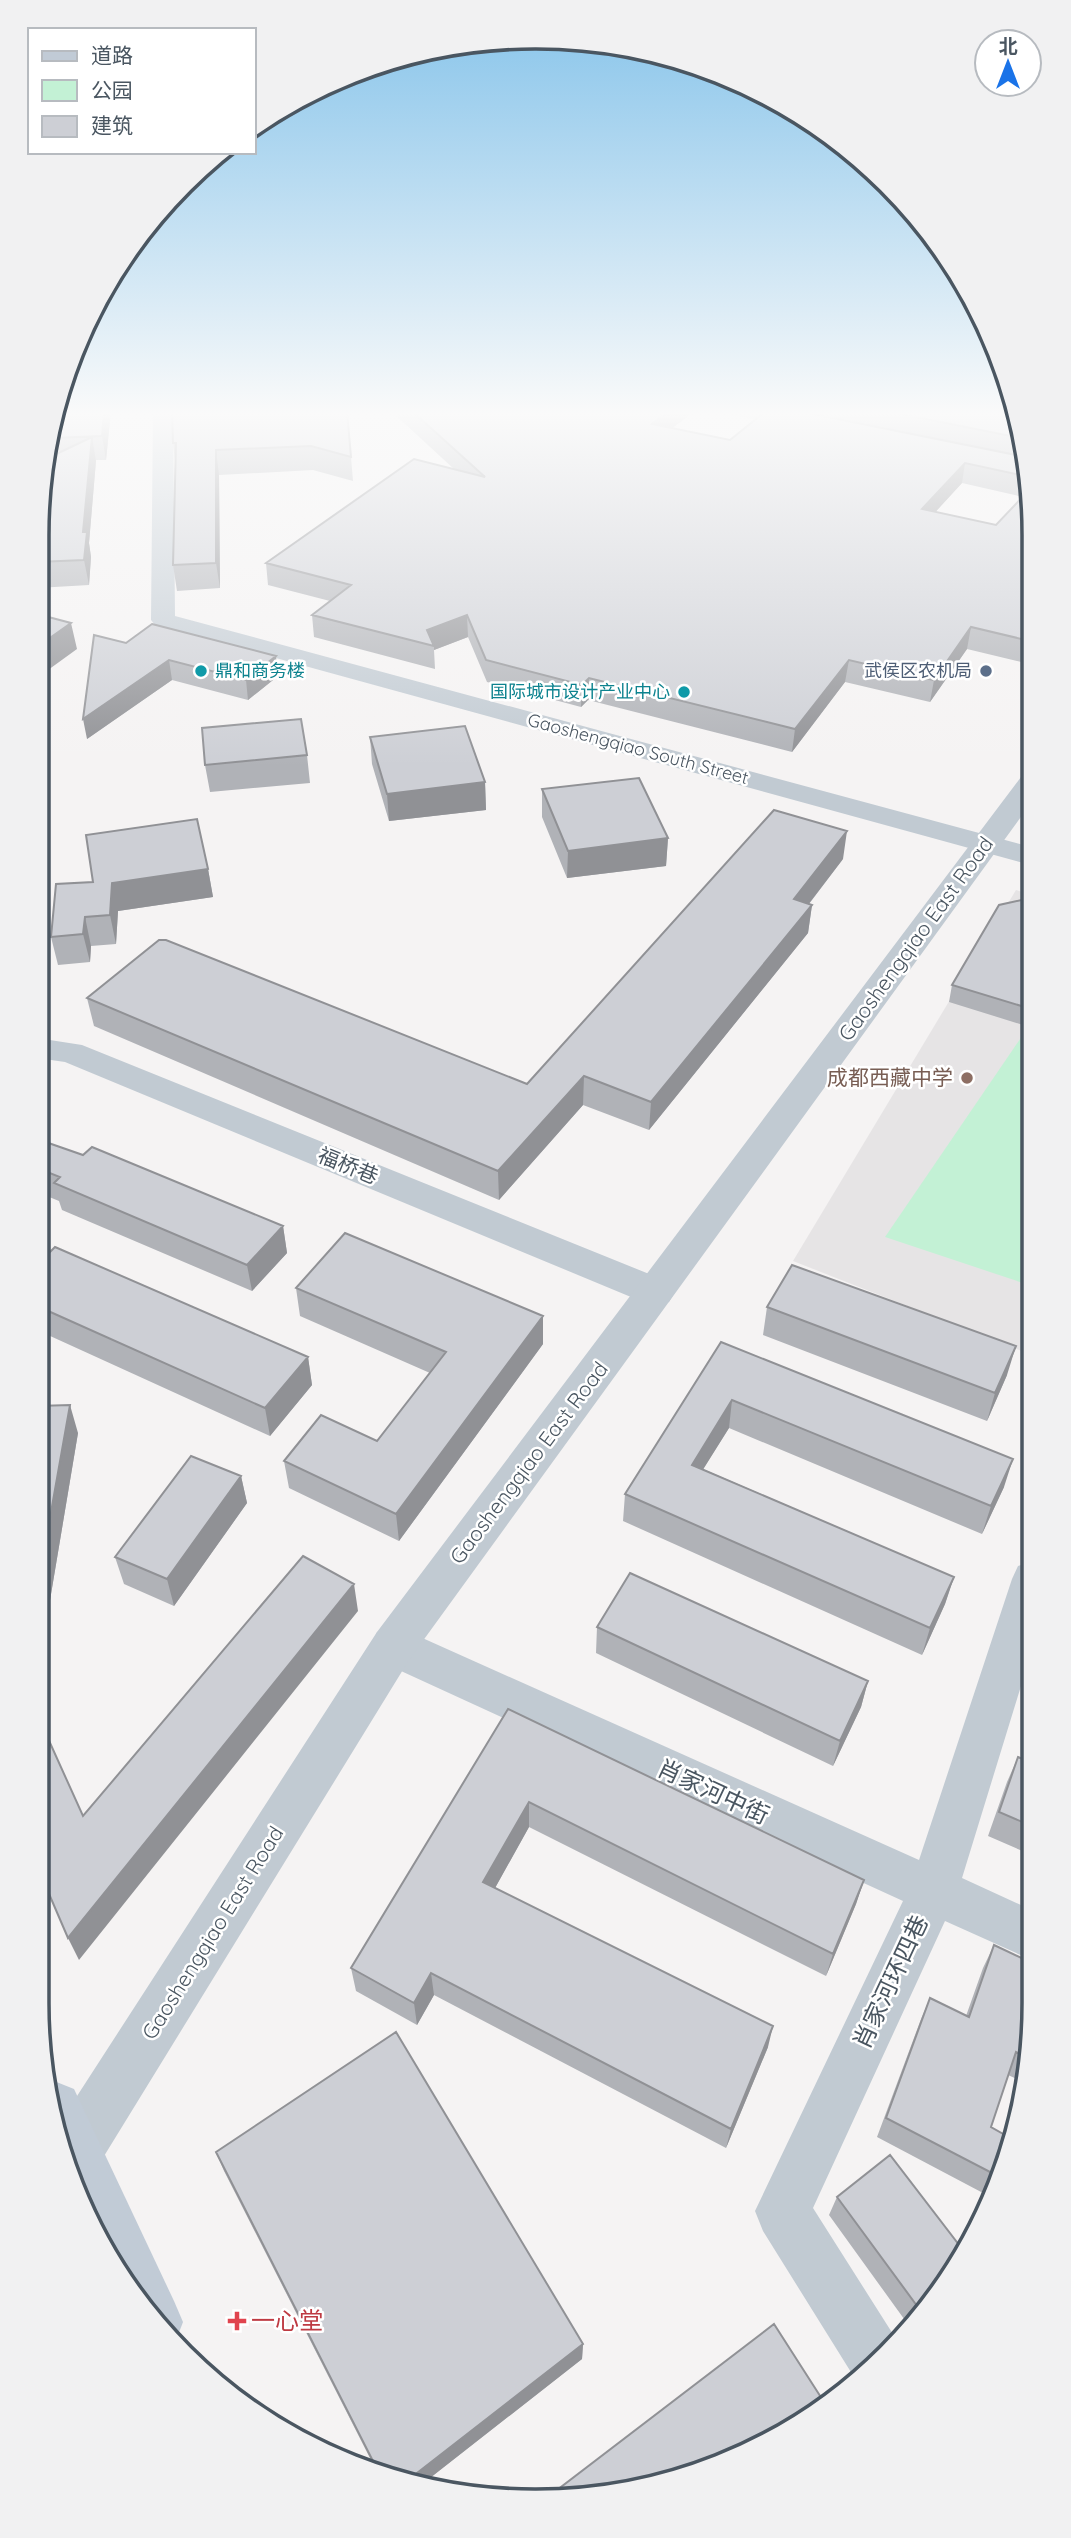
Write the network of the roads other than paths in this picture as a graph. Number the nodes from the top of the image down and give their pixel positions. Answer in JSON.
{"nodes":[{"id":1,"x":163,"y":529,"type":"edge"},
{"id":2,"x":1022,"y":795,"type":"edge"},
{"id":3,"x":986,"y":843,"type":"junction"},
{"id":4,"x":1022,"y":853,"type":"edge"},
{"id":5,"x":49,"y":1049,"type":"edge"},
{"id":6,"x":656,"y":1292,"type":"junction"},
{"id":7,"x":1022,"y":1613,"type":"edge"},
{"id":8,"x":393,"y":1646,"type":"junction"},
{"id":9,"x":933,"y":1892,"type":"junction"},
{"id":10,"x":1022,"y":1931,"type":"edge"},
{"id":11,"x":69,"y":2137,"type":"edge"},
{"id":12,"x":81,"y":2176,"type":"edge"},
{"id":13,"x":121,"y":2258,"type":"edge"},
{"id":14,"x":873,"y":2354,"type":"edge"}],
"edges":[{"from":1,"to":3,"type":"street","name":"Gaoshengqiao South Street"},
{"from":2,"to":3,"type":"street","name":"Gaoshengqiao East Road"},
{"from":3,"to":4,"type":"street","name":"Gaoshengqiao South Street"},
{"from":3,"to":6,"type":"street","name":"Gaoshengqiao East Road"},
{"from":5,"to":6,"type":"street","name":"福桥巷"},
{"from":6,"to":8,"type":"street","name":"Gaoshengqiao East Road"},
{"from":7,"to":9,"type":"street","name":"肖家河环四巷"},
{"from":8,"to":9,"type":"street","name":"肖家河中街"},
{"from":8,"to":11,"type":"street","name":"Gaoshengqiao East Road"},
{"from":9,"to":10,"type":"street","name":"肖家河中街"},
{"from":9,"to":14,"type":"street","name":"肖家河环四巷"},
{"from":12,"to":13,"type":"main road"}]}
